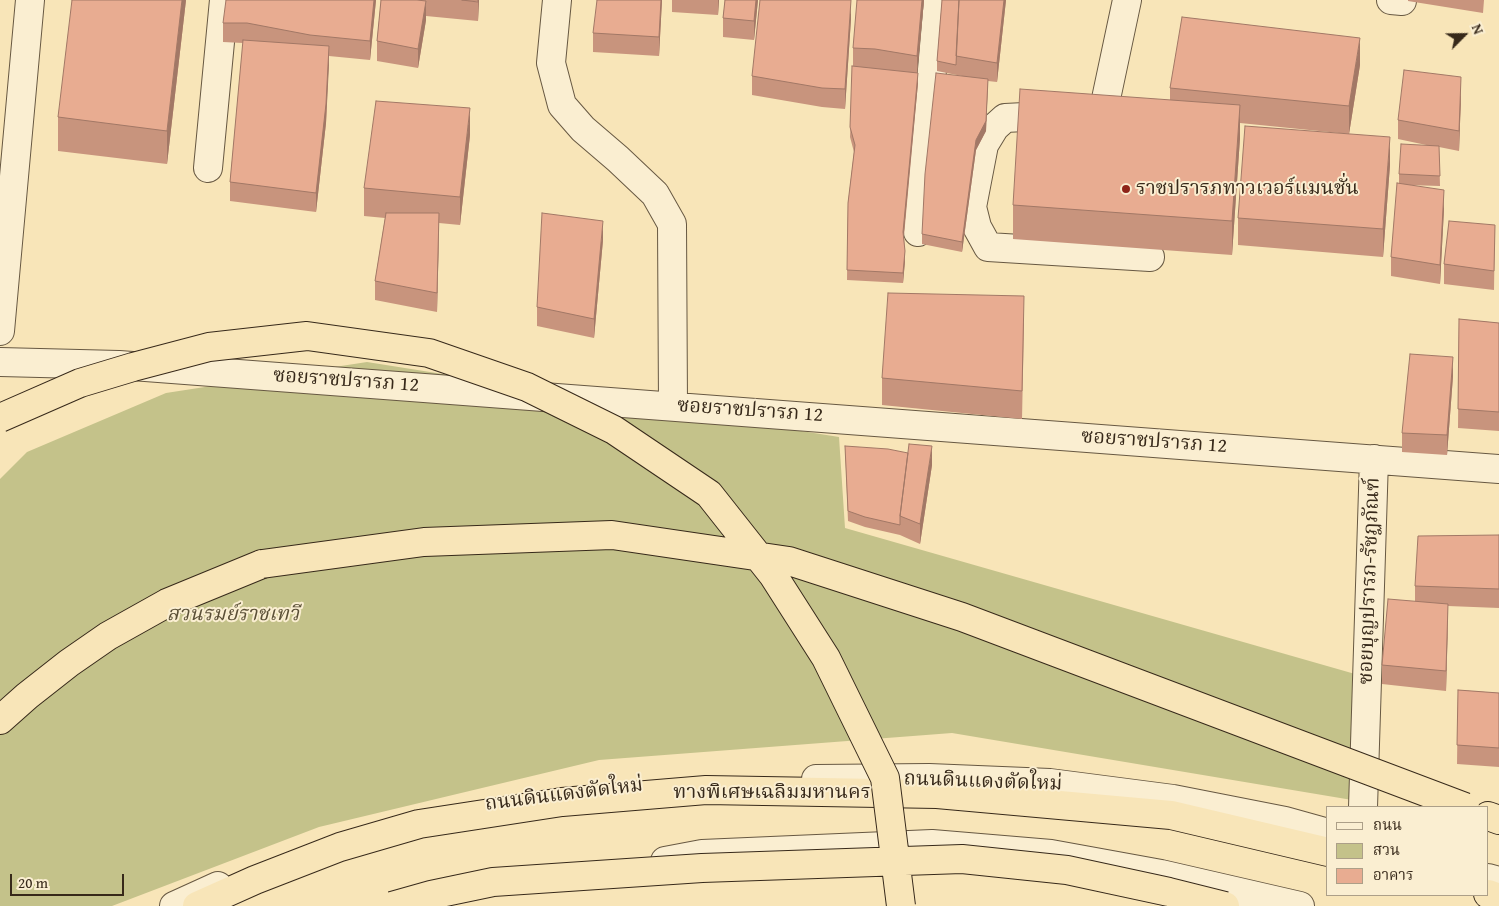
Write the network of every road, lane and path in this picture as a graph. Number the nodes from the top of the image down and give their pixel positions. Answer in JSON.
{"nodes":[{"id":1,"x":30,"y":0,"type":"edge"},
{"id":2,"x":224,"y":0,"type":"edge"},
{"id":3,"x":557,"y":0,"type":"edge"},
{"id":4,"x":938,"y":0,"type":"edge"},
{"id":5,"x":1127,"y":0,"type":"edge"},
{"id":6,"x":1103,"y":113,"type":"junction"},
{"id":7,"x":1131,"y":116,"type":"edge"},
{"id":8,"x":208,"y":168,"type":"dead end"},
{"id":9,"x":918,"y":232,"type":"dead end"},
{"id":10,"x":1150,"y":257,"type":"dead end"},
{"id":11,"x":0,"y":331,"type":"edge"},
{"id":12,"x":0,"y":362,"type":"edge"},
{"id":13,"x":673,"y":405,"type":"junction"},
{"id":14,"x":0,"y":418,"type":"edge"},
{"id":15,"x":1374,"y":459,"type":"junction"},
{"id":16,"x":1499,"y":469,"type":"edge"},
{"id":17,"x":0,"y":720,"type":"edge"},
{"id":18,"x":1363,"y":806,"type":"edge"},
{"id":19,"x":1462,"y":806,"type":"edge"},
{"id":20,"x":1326,"y":832,"type":"edge"},
{"id":21,"x":1326,"y":852,"type":"edge"},
{"id":22,"x":174,"y":906,"type":"edge"},
{"id":23,"x":197,"y":906,"type":"edge"},
{"id":24,"x":392,"y":906,"type":"edge"},
{"id":25,"x":441,"y":906,"type":"edge"},
{"id":26,"x":901,"y":906,"type":"edge"},
{"id":27,"x":1225,"y":906,"type":"edge"},
{"id":28,"x":1300,"y":906,"type":"edge"}],
"edges":[{"from":1,"to":11,"type":"street"},
{"from":2,"to":8,"type":"street"},
{"from":3,"to":13,"type":"street"},
{"from":4,"to":9,"type":"street"},
{"from":5,"to":6,"type":"street"},
{"from":6,"to":7,"type":"street"},
{"from":6,"to":10,"type":"street"},
{"from":12,"to":13,"type":"street","name":"ซอยราชปรารภ 12"},
{"from":13,"to":15,"type":"street","name":"ซอยราชปรารภ 12"},
{"from":14,"to":26,"type":"highway","bridge":true},
{"from":15,"to":16,"type":"street","name":"ซอยราชปรารภ 12"},
{"from":15,"to":18,"type":"street","name":"ซอยบุญปรารภ-รัชฏภัณฑ์"},
{"from":17,"to":19,"type":"highway","bridge":true},
{"from":20,"to":22,"type":"street","name":"ถนนดินแดงตัดใหม่"},
{"from":21,"to":23,"type":"highway","name":"ทางพิเศษเฉลิมมหานคร"},
{"from":24,"to":27,"type":"highway","bridge":true},
{"from":25,"to":28,"type":"street"}]}
